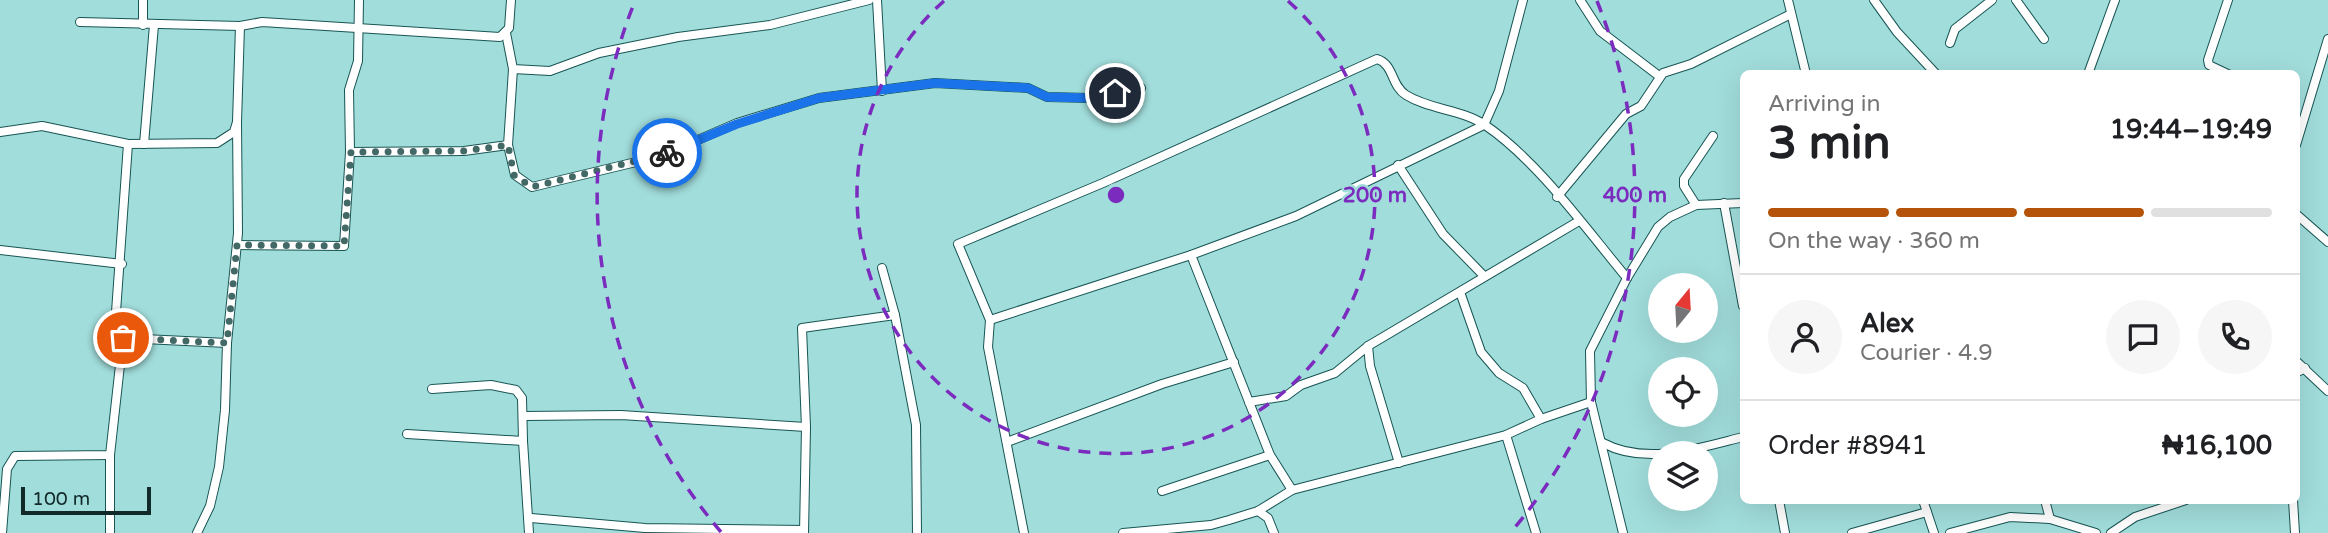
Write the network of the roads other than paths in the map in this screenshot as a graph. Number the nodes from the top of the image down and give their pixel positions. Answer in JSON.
{"nodes":[{"id":1,"x":143,"y":0,"type":"edge"},
{"id":2,"x":359,"y":0,"type":"edge"},
{"id":3,"x":511,"y":0,"type":"edge"},
{"id":4,"x":869,"y":0,"type":"edge"},
{"id":5,"x":877,"y":0,"type":"edge"},
{"id":6,"x":1523,"y":0,"type":"edge"},
{"id":7,"x":1580,"y":0,"type":"edge"},
{"id":8,"x":1790,"y":0,"type":"edge"},
{"id":9,"x":1874,"y":0,"type":"edge"},
{"id":10,"x":1992,"y":0,"type":"edge"},
{"id":11,"x":2016,"y":0,"type":"edge"},
{"id":12,"x":2116,"y":0,"type":"edge"},
{"id":13,"x":2228,"y":0,"type":"edge"},
{"id":14,"x":1791,"y":14,"type":"junction"},
{"id":15,"x":80,"y":22,"type":"dead end"},
{"id":16,"x":143,"y":25,"type":"junction"},
{"id":17,"x":154,"y":25,"type":"junction"},
{"id":18,"x":240,"y":26,"type":"junction"},
{"id":19,"x":359,"y":29,"type":"junction"},
{"id":20,"x":506,"y":33,"type":"junction"},
{"id":21,"x":2044,"y":39,"type":"dead end"},
{"id":22,"x":2328,"y":39,"type":"edge"},
{"id":23,"x":1950,"y":43,"type":"dead end"},
{"id":24,"x":513,"y":69,"type":"junction"},
{"id":25,"x":1805,"y":70,"type":"edge"},
{"id":26,"x":1932,"y":70,"type":"edge"},
{"id":27,"x":2090,"y":70,"type":"edge"},
{"id":28,"x":2220,"y":70,"type":"edge"},
{"id":29,"x":1658,"y":76,"type":"junction"},
{"id":30,"x":1141,"y":88,"type":"dead end"},
{"id":31,"x":883,"y":91,"type":"junction"},
{"id":32,"x":2300,"y":120,"type":"edge"},
{"id":33,"x":237,"y":122,"type":"junction"},
{"id":34,"x":1484,"y":125,"type":"junction"},
{"id":35,"x":0,"y":132,"type":"edge"},
{"id":36,"x":1713,"y":136,"type":"dead end"},
{"id":37,"x":128,"y":144,"type":"junction"},
{"id":38,"x":144,"y":144,"type":"junction"},
{"id":39,"x":508,"y":145,"type":"junction"},
{"id":40,"x":351,"y":152,"type":"junction"},
{"id":41,"x":1398,"y":165,"type":"junction"},
{"id":42,"x":1557,"y":197,"type":"junction"},
{"id":43,"x":1724,"y":203,"type":"junction"},
{"id":44,"x":1740,"y":203,"type":"edge"},
{"id":45,"x":1696,"y":205,"type":"junction"},
{"id":46,"x":2300,"y":218,"type":"edge"},
{"id":47,"x":1579,"y":221,"type":"junction"},
{"id":48,"x":2328,"y":242,"type":"edge"},
{"id":49,"x":237,"y":245,"type":"junction"},
{"id":50,"x":0,"y":250,"type":"edge"},
{"id":51,"x":1191,"y":255,"type":"junction"},
{"id":52,"x":122,"y":264,"type":"junction"},
{"id":53,"x":882,"y":268,"type":"dead end"},
{"id":54,"x":1484,"y":276,"type":"junction"},
{"id":55,"x":1627,"y":278,"type":"junction"},
{"id":56,"x":1740,"y":290,"type":"edge"},
{"id":57,"x":1460,"y":292,"type":"junction"},
{"id":58,"x":895,"y":315,"type":"junction"},
{"id":59,"x":990,"y":320,"type":"junction"},
{"id":60,"x":123,"y":338,"type":"junction"},
{"id":61,"x":227,"y":343,"type":"junction"},
{"id":62,"x":1368,"y":346,"type":"junction"},
{"id":63,"x":1234,"y":362,"type":"junction"},
{"id":64,"x":2300,"y":364,"type":"edge"},
{"id":65,"x":2305,"y":368,"type":"junction"},
{"id":66,"x":2300,"y":371,"type":"edge"},
{"id":67,"x":432,"y":389,"type":"dead end"},
{"id":68,"x":2328,"y":391,"type":"edge"},
{"id":69,"x":1249,"y":402,"type":"junction"},
{"id":70,"x":1591,"y":402,"type":"junction"},
{"id":71,"x":524,"y":416,"type":"junction"},
{"id":72,"x":1541,"y":419,"type":"junction"},
{"id":73,"x":806,"y":427,"type":"junction"},
{"id":74,"x":407,"y":434,"type":"dead end"},
{"id":75,"x":1506,"y":435,"type":"junction"},
{"id":76,"x":1740,"y":439,"type":"edge"},
{"id":77,"x":523,"y":441,"type":"junction"},
{"id":78,"x":1007,"y":442,"type":"junction"},
{"id":79,"x":1603,"y":443,"type":"junction"},
{"id":80,"x":1270,"y":454,"type":"junction"},
{"id":81,"x":110,"y":455,"type":"junction"},
{"id":82,"x":1399,"y":463,"type":"junction"},
{"id":83,"x":1292,"y":490,"type":"junction"},
{"id":84,"x":1163,"y":491,"type":"dead end"},
{"id":85,"x":1780,"y":504,"type":"edge"},
{"id":86,"x":1924,"y":504,"type":"edge"},
{"id":87,"x":2046,"y":504,"type":"edge"},
{"id":88,"x":2174,"y":504,"type":"edge"},
{"id":89,"x":2293,"y":504,"type":"edge"},
{"id":90,"x":1262,"y":509,"type":"junction"},
{"id":91,"x":1927,"y":512,"type":"junction"},
{"id":92,"x":531,"y":518,"type":"junction"},
{"id":93,"x":2050,"y":519,"type":"junction"},
{"id":94,"x":804,"y":531,"type":"edge"},
{"id":95,"x":2,"y":533,"type":"edge"},
{"id":96,"x":110,"y":533,"type":"edge"},
{"id":97,"x":197,"y":533,"type":"edge"},
{"id":98,"x":529,"y":533,"type":"edge"},
{"id":99,"x":917,"y":533,"type":"edge"},
{"id":100,"x":1024,"y":533,"type":"edge"},
{"id":101,"x":1123,"y":533,"type":"edge"},
{"id":102,"x":1274,"y":533,"type":"edge"},
{"id":103,"x":1536,"y":533,"type":"edge"},
{"id":104,"x":1623,"y":533,"type":"edge"},
{"id":105,"x":1785,"y":533,"type":"edge"},
{"id":106,"x":1852,"y":533,"type":"edge"},
{"id":107,"x":1934,"y":533,"type":"edge"},
{"id":108,"x":1950,"y":533,"type":"edge"},
{"id":109,"x":2096,"y":533,"type":"edge"},
{"id":110,"x":2111,"y":533,"type":"edge"},
{"id":111,"x":2295,"y":533,"type":"edge"}],
"edges":[{"from":1,"to":16,"type":"street"},
{"from":2,"to":19,"type":"street"},
{"from":3,"to":20,"type":"street"},
{"from":4,"to":24,"type":"street"},
{"from":5,"to":31,"type":"street"},
{"from":6,"to":34,"type":"street"},
{"from":7,"to":29,"type":"street"},
{"from":8,"to":14,"type":"street"},
{"from":9,"to":26,"type":"street"},
{"from":10,"to":23,"type":"street"},
{"from":11,"to":21,"type":"street"},
{"from":12,"to":27,"type":"street"},
{"from":13,"to":28,"type":"street"},
{"from":14,"to":25,"type":"street"},
{"from":14,"to":29,"type":"street"},
{"from":15,"to":16,"type":"street"},
{"from":16,"to":17,"type":"street"},
{"from":17,"to":18,"type":"street"},
{"from":17,"to":38,"type":"street"},
{"from":18,"to":19,"type":"street"},
{"from":18,"to":33,"type":"street"},
{"from":19,"to":20,"type":"street"},
{"from":19,"to":40,"type":"street"},
{"from":20,"to":24,"type":"street"},
{"from":22,"to":32,"type":"street"},
{"from":24,"to":39,"type":"street"},
{"from":29,"to":42,"type":"street"},
{"from":30,"to":31,"type":"street"},
{"from":31,"to":39,"type":"street"},
{"from":33,"to":38,"type":"street"},
{"from":33,"to":49,"type":"street"},
{"from":34,"to":41,"type":"street"},
{"from":34,"to":42,"type":"street"},
{"from":34,"to":59,"type":"street"},
{"from":35,"to":37,"type":"street"},
{"from":36,"to":45,"type":"street"},
{"from":37,"to":38,"type":"street"},
{"from":37,"to":52,"type":"street"},
{"from":39,"to":40,"type":"street"},
{"from":40,"to":49,"type":"street"},
{"from":41,"to":51,"type":"street"},
{"from":41,"to":54,"type":"street"},
{"from":42,"to":47,"type":"street"},
{"from":43,"to":44,"type":"street"},
{"from":43,"to":45,"type":"street"},
{"from":43,"to":56,"type":"street"},
{"from":45,"to":55,"type":"street"},
{"from":46,"to":48,"type":"street"},
{"from":47,"to":54,"type":"street"},
{"from":47,"to":55,"type":"street"},
{"from":49,"to":61,"type":"street"},
{"from":50,"to":52,"type":"street"},
{"from":51,"to":59,"type":"street"},
{"from":51,"to":63,"type":"street"},
{"from":52,"to":60,"type":"street"},
{"from":53,"to":58,"type":"street"},
{"from":54,"to":57,"type":"street"},
{"from":55,"to":70,"type":"street"},
{"from":57,"to":62,"type":"street"},
{"from":57,"to":72,"type":"street"},
{"from":58,"to":73,"type":"street"},
{"from":58,"to":99,"type":"street"},
{"from":59,"to":78,"type":"street"},
{"from":60,"to":61,"type":"street"},
{"from":60,"to":81,"type":"street"},
{"from":61,"to":97,"type":"street"},
{"from":62,"to":69,"type":"street"},
{"from":62,"to":82,"type":"street"},
{"from":63,"to":69,"type":"street"},
{"from":63,"to":78,"type":"street"},
{"from":64,"to":65,"type":"street"},
{"from":65,"to":66,"type":"street"},
{"from":65,"to":68,"type":"street"},
{"from":67,"to":71,"type":"street"},
{"from":69,"to":80,"type":"street"},
{"from":70,"to":72,"type":"street"},
{"from":70,"to":79,"type":"street"},
{"from":71,"to":73,"type":"street"},
{"from":71,"to":77,"type":"street"},
{"from":72,"to":75,"type":"street"},
{"from":73,"to":94,"type":"street"},
{"from":74,"to":77,"type":"street"},
{"from":75,"to":82,"type":"street"},
{"from":75,"to":103,"type":"street"},
{"from":76,"to":79,"type":"street"},
{"from":77,"to":92,"type":"street"},
{"from":78,"to":100,"type":"street"},
{"from":79,"to":104,"type":"street"},
{"from":80,"to":83,"type":"street"},
{"from":80,"to":84,"type":"street"},
{"from":81,"to":95,"type":"street"},
{"from":81,"to":96,"type":"street"},
{"from":82,"to":83,"type":"street"},
{"from":83,"to":90,"type":"street"},
{"from":85,"to":105,"type":"street"},
{"from":86,"to":91,"type":"street"},
{"from":87,"to":93,"type":"street"},
{"from":88,"to":110,"type":"street"},
{"from":89,"to":111,"type":"street"},
{"from":90,"to":101,"type":"street"},
{"from":90,"to":102,"type":"street"},
{"from":91,"to":106,"type":"street"},
{"from":91,"to":107,"type":"street"},
{"from":92,"to":94,"type":"street"},
{"from":92,"to":98,"type":"street"},
{"from":93,"to":108,"type":"street"},
{"from":93,"to":109,"type":"street"}]}
